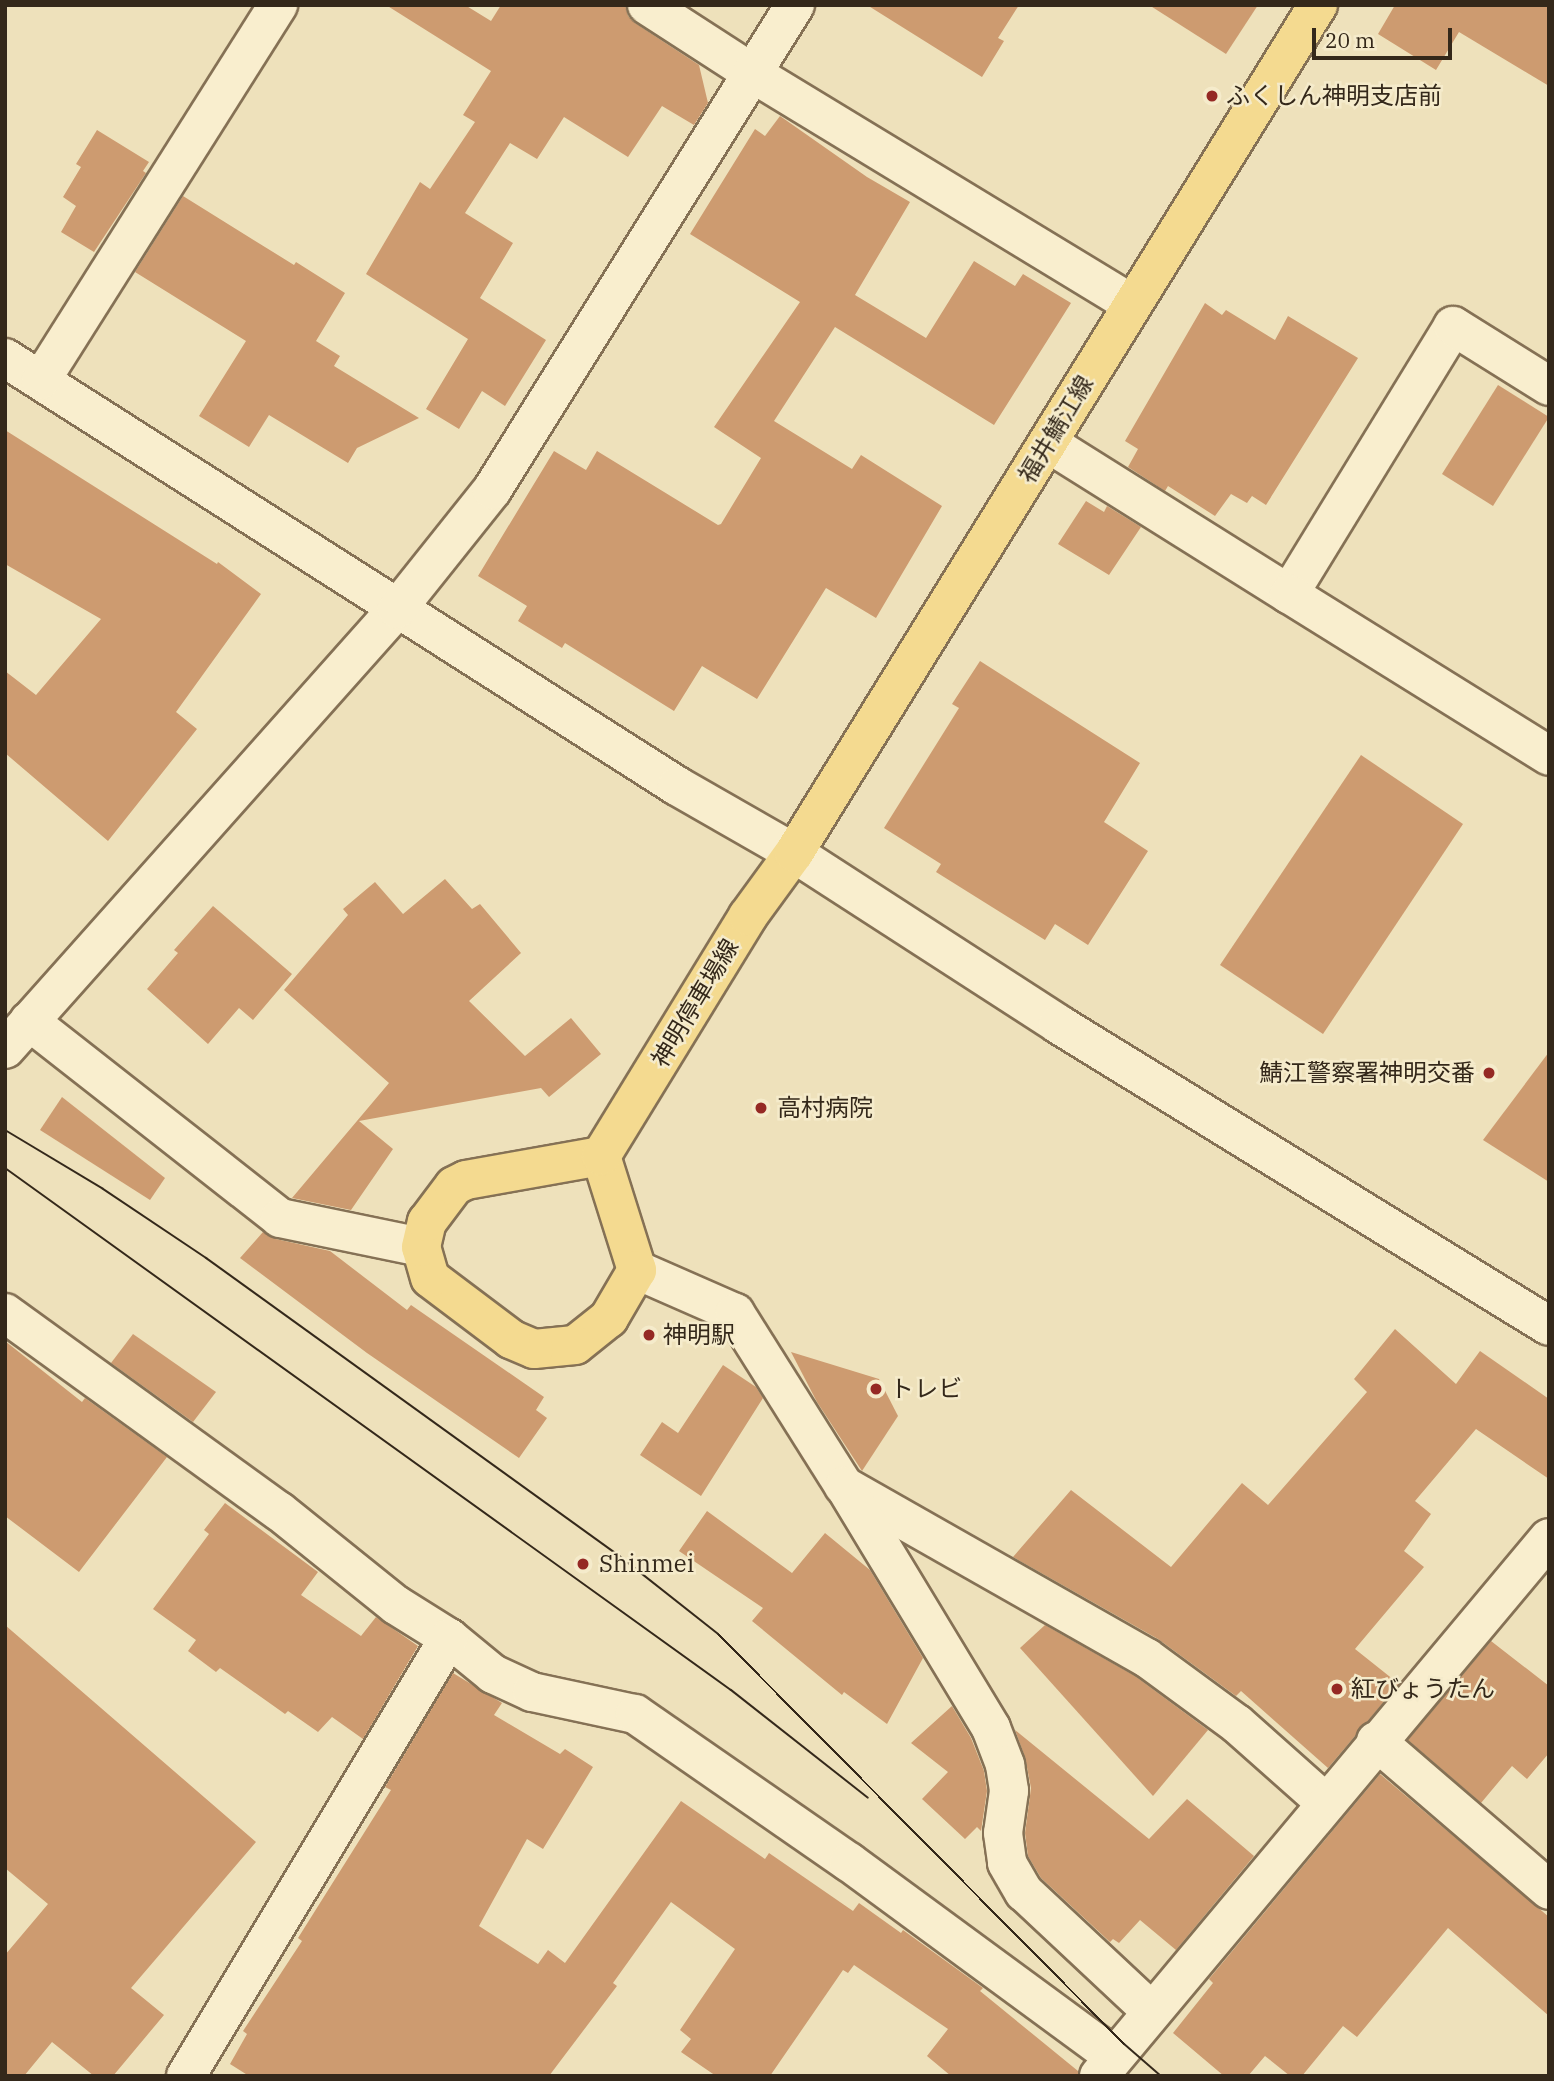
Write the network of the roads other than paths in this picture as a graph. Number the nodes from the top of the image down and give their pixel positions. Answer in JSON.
{"nodes":[{"id":1,"x":278,"y":5,"type":"edge"},
{"id":2,"x":646,"y":5,"type":"edge"},
{"id":3,"x":795,"y":5,"type":"edge"},
{"id":4,"x":1318,"y":5,"type":"edge"},
{"id":5,"x":752,"y":73,"type":"junction"},
{"id":6,"x":1131,"y":303,"type":"junction"},
{"id":7,"x":5,"y":358,"type":"edge"},
{"id":8,"x":41,"y":380,"type":"junction"},
{"id":9,"x":1549,"y":386,"type":"edge"},
{"id":10,"x":1048,"y":443,"type":"junction"},
{"id":11,"x":1289,"y":594,"type":"junction"},
{"id":12,"x":397,"y":609,"type":"junction"},
{"id":13,"x":1549,"y":756,"type":"edge"},
{"id":14,"x":794,"y":853,"type":"junction"},
{"id":15,"x":14,"y":1032,"type":"edge"},
{"id":16,"x":601,"y":1156,"type":"junction"},
{"id":17,"x":421,"y":1247,"type":"junction"},
{"id":18,"x":637,"y":1270,"type":"junction"},
{"id":19,"x":5,"y":1313,"type":"edge"},
{"id":20,"x":1549,"y":1326,"type":"edge"},
{"id":21,"x":844,"y":1486,"type":"junction"},
{"id":22,"x":1549,"y":1538,"type":"edge"},
{"id":23,"x":449,"y":1638,"type":"junction"},
{"id":24,"x":1376,"y":1741,"type":"junction"},
{"id":25,"x":1325,"y":1802,"type":"junction"},
{"id":26,"x":1549,"y":1890,"type":"edge"},
{"id":27,"x":1151,"y":2011,"type":"junction"},
{"id":28,"x":1106,"y":2066,"type":"edge"},
{"id":29,"x":186,"y":2076,"type":"edge"}],
"edges":[{"from":1,"to":8,"type":"street"},
{"from":2,"to":5,"type":"street"},
{"from":3,"to":5,"type":"street"},
{"from":4,"to":6,"type":"main road","name":"福井鯖江線"},
{"from":5,"to":6,"type":"street"},
{"from":5,"to":12,"type":"street"},
{"from":6,"to":10,"type":"main road","name":"福井鯖江線"},
{"from":7,"to":8,"type":"street"},
{"from":8,"to":12,"type":"street"},
{"from":9,"to":11,"type":"street"},
{"from":10,"to":11,"type":"street"},
{"from":10,"to":14,"type":"main road","name":"福井鯖江線"},
{"from":11,"to":13,"type":"street"},
{"from":12,"to":14,"type":"street"},
{"from":12,"to":15,"type":"street"},
{"from":14,"to":16,"type":"main road","name":"神明停車場線"},
{"from":14,"to":20,"type":"street"},
{"from":15,"to":17,"type":"street"},
{"from":16,"to":17,"type":"main road"},
{"from":16,"to":18,"type":"main road"},
{"from":17,"to":18,"type":"main road"},
{"from":18,"to":21,"type":"street"},
{"from":19,"to":23,"type":"street"},
{"from":21,"to":25,"type":"street"},
{"from":21,"to":27,"type":"street"},
{"from":22,"to":24,"type":"street"},
{"from":23,"to":28,"type":"street"},
{"from":23,"to":29,"type":"street"},
{"from":24,"to":25,"type":"street"},
{"from":24,"to":26,"type":"street"},
{"from":25,"to":27,"type":"street"},
{"from":27,"to":28,"type":"street"}]}
